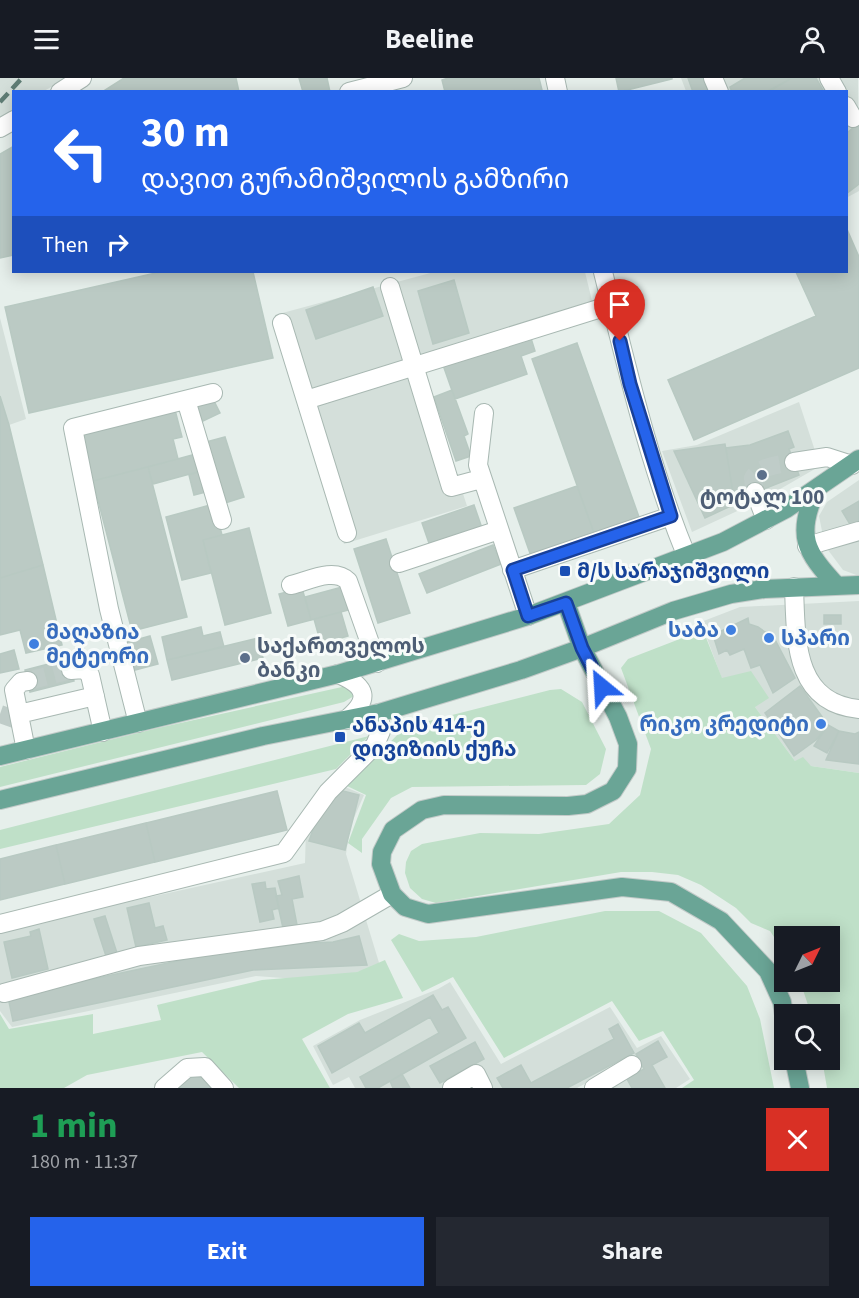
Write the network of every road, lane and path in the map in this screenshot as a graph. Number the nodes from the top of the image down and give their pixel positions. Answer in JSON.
{"nodes":[{"id":1,"x":82,"y":78,"type":"edge"},
{"id":2,"x":403,"y":78,"type":"edge"},
{"id":3,"x":63,"y":90,"type":"edge"},
{"id":4,"x":358,"y":90,"type":"edge"},
{"id":5,"x":603,"y":273,"type":"edge"},
{"id":6,"x":390,"y":287,"type":"dead end"},
{"id":7,"x":611,"y":305,"type":"junction"},
{"id":8,"x":282,"y":323,"type":"dead end"},
{"id":9,"x":414,"y":366,"type":"junction"},
{"id":10,"x":213,"y":393,"type":"dead end"},
{"id":11,"x":186,"y":400,"type":"junction"},
{"id":12,"x":306,"y":400,"type":"junction"},
{"id":13,"x":484,"y":413,"type":"dead end"},
{"id":14,"x":794,"y":462,"type":"tunnel mouth"},
{"id":15,"x":855,"y":462,"type":"edge"},
{"id":16,"x":481,"y":479,"type":"junction"},
{"id":17,"x":816,"y":490,"type":"junction"},
{"id":18,"x":755,"y":492,"type":"tunnel mouth"},
{"id":19,"x":671,"y":516,"type":"junction"},
{"id":20,"x":222,"y":520,"type":"dead end"},
{"id":21,"x":766,"y":520,"type":"junction"},
{"id":22,"x":499,"y":530,"type":"junction"},
{"id":23,"x":859,"y":531,"type":"edge"},
{"id":24,"x":348,"y":533,"type":"dead end"},
{"id":25,"x":807,"y":546,"type":"junction"},
{"id":26,"x":687,"y":557,"type":"junction"},
{"id":27,"x":399,"y":563,"type":"dead end"},
{"id":28,"x":513,"y":570,"type":"junction"},
{"id":29,"x":291,"y":585,"type":"dead end"},
{"id":30,"x":859,"y":585,"type":"edge"},
{"id":31,"x":837,"y":586,"type":"junction"},
{"id":32,"x":794,"y":587,"type":"junction"},
{"id":33,"x":566,"y":603,"type":"junction"},
{"id":34,"x":528,"y":616,"type":"junction"},
{"id":35,"x":582,"y":648,"type":"junction"},
{"id":36,"x":377,"y":663,"type":"junction"},
{"id":37,"x":71,"y":670,"type":"dead end"},
{"id":38,"x":338,"y":674,"type":"junction"},
{"id":39,"x":28,"y":681,"type":"dead end"},
{"id":40,"x":94,"y":696,"type":"junction"},
{"id":41,"x":859,"y":709,"type":"edge"},
{"id":42,"x":379,"y":713,"type":"junction"},
{"id":43,"x":19,"y":714,"type":"junction"},
{"id":44,"x":346,"y":720,"type":"junction"},
{"id":45,"x":138,"y":723,"type":"junction"},
{"id":46,"x":103,"y":732,"type":"junction"},
{"id":47,"x":26,"y":750,"type":"junction"},
{"id":48,"x":0,"y":756,"type":"edge"},
{"id":49,"x":0,"y":800,"type":"edge"},
{"id":50,"x":392,"y":894,"type":"junction"},
{"id":51,"x":0,"y":924,"type":"edge"},
{"id":52,"x":4,"y":993,"type":"dead end"},
{"id":53,"x":782,"y":1004,"type":"edge"},
{"id":54,"x":632,"y":1065,"type":"dead end"},
{"id":55,"x":796,"y":1070,"type":"edge"},
{"id":56,"x":164,"y":1088,"type":"edge"},
{"id":57,"x":224,"y":1088,"type":"edge"},
{"id":58,"x":452,"y":1088,"type":"edge"},
{"id":59,"x":483,"y":1088,"type":"edge"},
{"id":60,"x":594,"y":1088,"type":"edge"},
{"id":61,"x":800,"y":1088,"type":"edge"}],
"edges":[{"from":1,"to":3,"type":"street"},
{"from":2,"to":4,"type":"street"},
{"from":5,"to":7,"type":"street"},
{"from":6,"to":9,"type":"street"},
{"from":7,"to":9,"type":"street"},
{"from":7,"to":19,"type":"street"},
{"from":8,"to":12,"type":"street"},
{"from":9,"to":12,"type":"street"},
{"from":9,"to":16,"type":"street"},
{"from":10,"to":11,"type":"street"},
{"from":11,"to":20,"type":"street"},
{"from":11,"to":45,"type":"street"},
{"from":12,"to":24,"type":"street"},
{"from":13,"to":16,"type":"street"},
{"from":14,"to":15,"type":"street"},
{"from":15,"to":17,"type":"main road"},
{"from":16,"to":22,"type":"street"},
{"from":17,"to":21,"type":"main road"},
{"from":17,"to":25,"type":"main road"},
{"from":18,"to":21,"type":"street"},
{"from":19,"to":26,"type":"street"},
{"from":19,"to":28,"type":"street"},
{"from":21,"to":26,"type":"main road"},
{"from":22,"to":27,"type":"street"},
{"from":22,"to":28,"type":"street"},
{"from":23,"to":25,"type":"street"},
{"from":25,"to":31,"type":"main road"},
{"from":26,"to":33,"type":"main road"},
{"from":28,"to":34,"type":"street"},
{"from":29,"to":36,"type":"street"},
{"from":30,"to":31,"type":"main road"},
{"from":31,"to":32,"type":"main road"},
{"from":32,"to":35,"type":"main road"},
{"from":32,"to":41,"type":"street"},
{"from":33,"to":34,"type":"main road"},
{"from":33,"to":35,"type":"main road"},
{"from":34,"to":36,"type":"main road"},
{"from":35,"to":42,"type":"main road"},
{"from":35,"to":50,"type":"main road"},
{"from":36,"to":38,"type":"main road"},
{"from":37,"to":40,"type":"street"},
{"from":38,"to":44,"type":"street"},
{"from":38,"to":45,"type":"main road"},
{"from":39,"to":43,"type":"street"},
{"from":40,"to":43,"type":"street"},
{"from":40,"to":46,"type":"street"},
{"from":42,"to":44,"type":"main road"},
{"from":42,"to":51,"type":"street"},
{"from":43,"to":47,"type":"street"},
{"from":44,"to":49,"type":"main road"},
{"from":45,"to":46,"type":"main road"},
{"from":46,"to":47,"type":"main road"},
{"from":47,"to":48,"type":"main road"},
{"from":50,"to":52,"type":"street"},
{"from":50,"to":53,"type":"main road"},
{"from":54,"to":60,"type":"street"},
{"from":55,"to":61,"type":"main road"},
{"from":56,"to":57,"type":"street"},
{"from":58,"to":59,"type":"street"}]}
